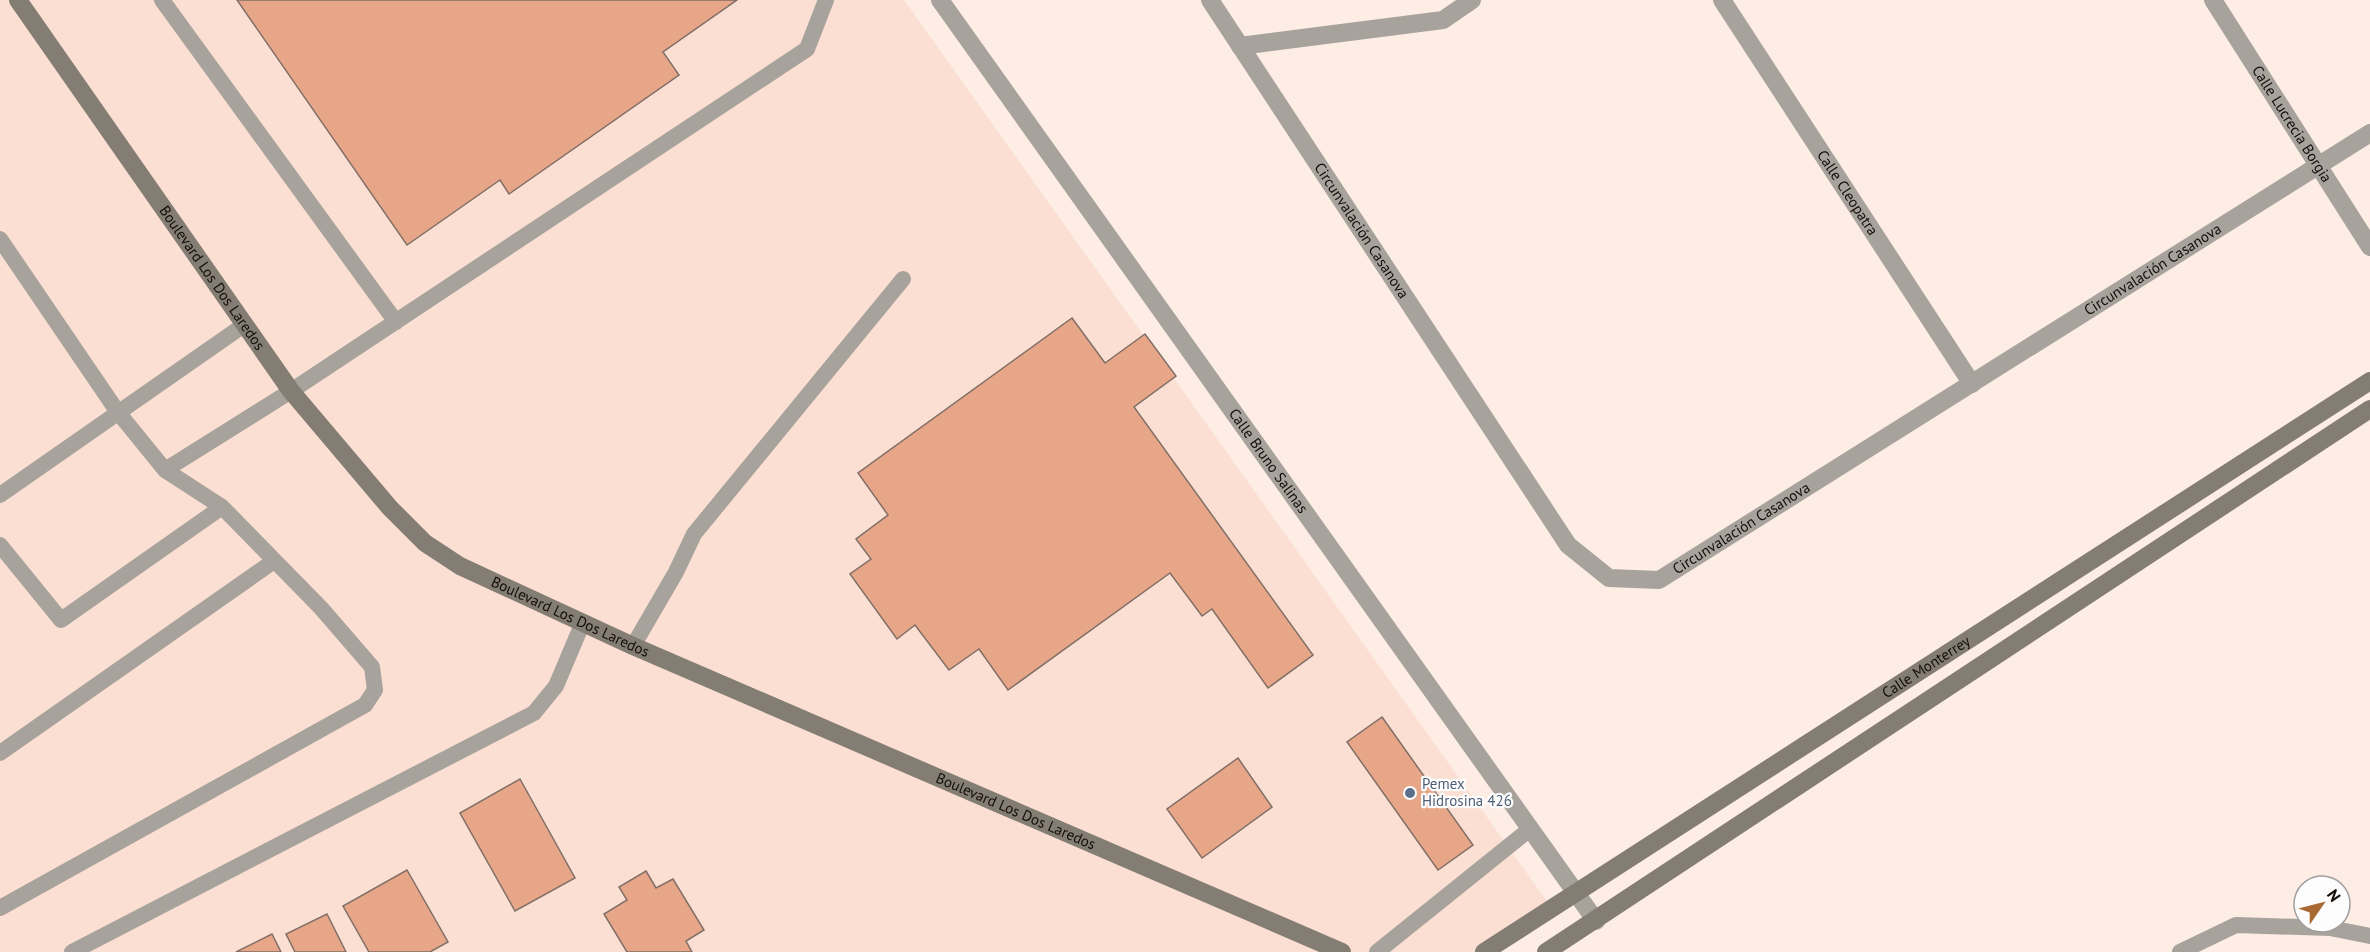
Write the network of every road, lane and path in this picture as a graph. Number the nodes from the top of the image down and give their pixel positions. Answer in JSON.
{"nodes":[{"id":1,"x":18,"y":0,"type":"edge"},
{"id":2,"x":162,"y":0,"type":"edge"},
{"id":3,"x":826,"y":0,"type":"edge"},
{"id":4,"x":940,"y":0,"type":"edge"},
{"id":5,"x":1210,"y":0,"type":"edge"},
{"id":6,"x":1472,"y":0,"type":"edge"},
{"id":7,"x":1722,"y":0,"type":"edge"},
{"id":8,"x":2213,"y":0,"type":"edge"},
{"id":9,"x":1240,"y":46,"type":"junction"},
{"id":10,"x":2370,"y":133,"type":"edge"},
{"id":11,"x":2320,"y":165,"type":"junction"},
{"id":12,"x":0,"y":239,"type":"edge"},
{"id":13,"x":2370,"y":247,"type":"edge"},
{"id":14,"x":903,"y":279,"type":"dead end"},
{"id":15,"x":396,"y":322,"type":"junction"},
{"id":16,"x":244,"y":325,"type":"junction"},
{"id":17,"x":2370,"y":381,"type":"edge"},
{"id":18,"x":1972,"y":384,"type":"junction"},
{"id":19,"x":291,"y":391,"type":"junction"},
{"id":20,"x":2370,"y":410,"type":"edge"},
{"id":21,"x":117,"y":411,"type":"junction"},
{"id":22,"x":165,"y":470,"type":"junction"},
{"id":23,"x":0,"y":495,"type":"edge"},
{"id":24,"x":222,"y":507,"type":"junction"},
{"id":25,"x":0,"y":545,"type":"edge"},
{"id":26,"x":274,"y":561,"type":"junction"},
{"id":27,"x":584,"y":622,"type":"junction"},
{"id":28,"x":633,"y":646,"type":"junction"},
{"id":29,"x":0,"y":753,"type":"edge"},
{"id":30,"x":1530,"y":828,"type":"junction"},
{"id":31,"x":1576,"y":894,"type":"junction"},
{"id":32,"x":0,"y":908,"type":"edge"},
{"id":33,"x":1596,"y":921,"type":"junction"},
{"id":34,"x":2370,"y":936,"type":"edge"},
{"id":35,"x":2184,"y":951,"type":"edge"},
{"id":36,"x":72,"y":952,"type":"edge"},
{"id":37,"x":1342,"y":952,"type":"edge"},
{"id":38,"x":1377,"y":952,"type":"edge"},
{"id":39,"x":1484,"y":952,"type":"edge"},
{"id":40,"x":1546,"y":952,"type":"edge"}],
"edges":[{"from":1,"to":16,"type":"street","name":"Boulevard Los Dos Laredos"},
{"from":2,"to":15,"type":"lane"},
{"from":3,"to":15,"type":"lane"},
{"from":4,"to":30,"type":"street","name":"Calle Bruno Salinas"},
{"from":5,"to":9,"type":"street","name":"Circunvalación Casanova"},
{"from":6,"to":9,"type":"street"},
{"from":7,"to":18,"type":"street","name":"Calle Cleopatra"},
{"from":8,"to":11,"type":"street","name":"Calle Lucrecia Borgia"},
{"from":9,"to":18,"type":"street","name":"Circunvalación Casanova"},
{"from":10,"to":11,"type":"street","name":"Circunvalación Casanova"},
{"from":11,"to":13,"type":"street","name":"Calle Lucrecia Borgia"},
{"from":11,"to":18,"type":"street","name":"Circunvalación Casanova"},
{"from":12,"to":21,"type":"lane"},
{"from":14,"to":28,"type":"lane"},
{"from":15,"to":19,"type":"lane"},
{"from":16,"to":19,"type":"street","name":"Boulevard Los Dos Laredos"},
{"from":16,"to":21,"type":"lane"},
{"from":17,"to":31,"type":"street","name":"Calle Monterrey"},
{"from":19,"to":22,"type":"lane"},
{"from":19,"to":27,"type":"street","name":"Boulevard Los Dos Laredos"},
{"from":20,"to":33,"type":"street","name":"Calle Monterrey"},
{"from":21,"to":22,"type":"lane"},
{"from":21,"to":23,"type":"lane"},
{"from":22,"to":24,"type":"lane"},
{"from":24,"to":25,"type":"lane"},
{"from":24,"to":26,"type":"lane"},
{"from":26,"to":29,"type":"lane"},
{"from":26,"to":32,"type":"lane"},
{"from":27,"to":28,"type":"street","name":"Boulevard Los Dos Laredos"},
{"from":27,"to":36,"type":"lane"},
{"from":28,"to":37,"type":"street","name":"Boulevard Los Dos Laredos"},
{"from":30,"to":31,"type":"street","name":"Calle Bruno Salinas"},
{"from":30,"to":38,"type":"lane"},
{"from":31,"to":33,"type":"street","name":"Calle Bruno Salinas"},
{"from":31,"to":39,"type":"street","name":"Calle Monterrey"},
{"from":33,"to":40,"type":"street","name":"Calle Monterrey"},
{"from":34,"to":35,"type":"lane"}]}
